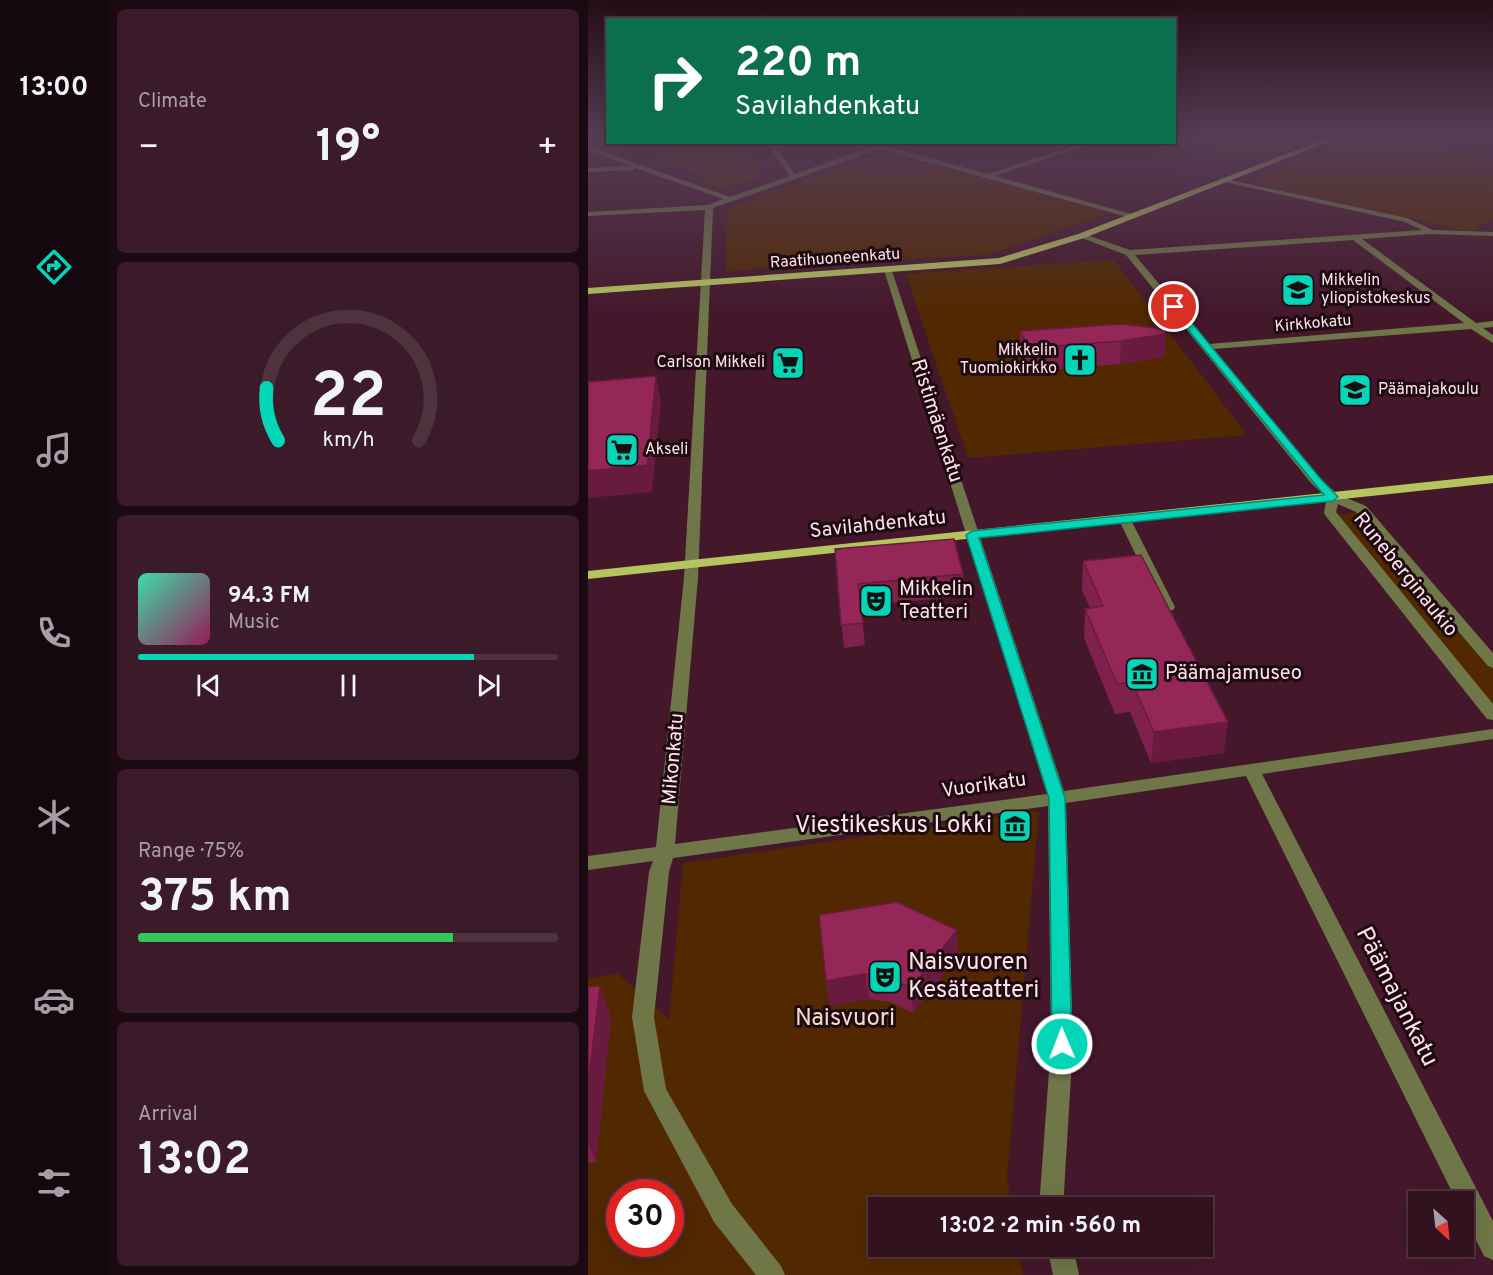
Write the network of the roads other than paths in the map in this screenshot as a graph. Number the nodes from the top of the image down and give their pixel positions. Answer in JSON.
{"nodes":[{"id":1,"x":719,"y":196,"type":"edge"},
{"id":2,"x":739,"y":196,"type":"edge"},
{"id":3,"x":1061,"y":196,"type":"edge"},
{"id":4,"x":1185,"y":196,"type":"edge"},
{"id":5,"x":1295,"y":196,"type":"edge"},
{"id":6,"x":729,"y":199,"type":"junction"},
{"id":7,"x":709,"y":207,"type":"junction"},
{"id":8,"x":588,"y":214,"type":"edge"},
{"id":9,"x":1134,"y":216,"type":"junction"},
{"id":10,"x":1431,"y":232,"type":"junction"},
{"id":11,"x":1493,"y":234,"type":"edge"},
{"id":12,"x":1081,"y":237,"type":"junction"},
{"id":13,"x":1354,"y":237,"type":"junction"},
{"id":14,"x":1129,"y":253,"type":"junction"},
{"id":15,"x":888,"y":270,"type":"junction"},
{"id":16,"x":705,"y":283,"type":"junction"},
{"id":17,"x":588,"y":291,"type":"edge"},
{"id":18,"x":1493,"y":324,"type":"edge"},
{"id":19,"x":1474,"y":326,"type":"junction"},
{"id":20,"x":1493,"y":340,"type":"edge"},
{"id":21,"x":1207,"y":347,"type":"junction"},
{"id":22,"x":1493,"y":479,"type":"edge"},
{"id":23,"x":1333,"y":497,"type":"junction"},
{"id":24,"x":1124,"y":518,"type":"junction"},
{"id":25,"x":972,"y":535,"type":"junction"},
{"id":26,"x":692,"y":564,"type":"junction"},
{"id":27,"x":588,"y":575,"type":"edge"},
{"id":28,"x":1168,"y":608,"type":"edge"},
{"id":29,"x":1493,"y":663,"type":"edge"},
{"id":30,"x":1493,"y":715,"type":"edge"},
{"id":31,"x":1493,"y":734,"type":"edge"},
{"id":32,"x":1251,"y":770,"type":"junction"},
{"id":33,"x":1057,"y":798,"type":"junction"},
{"id":34,"x":665,"y":853,"type":"junction"},
{"id":35,"x":588,"y":863,"type":"edge"},
{"id":36,"x":1052,"y":1197,"type":"edge"},
{"id":37,"x":1493,"y":1247,"type":"edge"},
{"id":38,"x":1062,"y":1257,"type":"edge"},
{"id":39,"x":772,"y":1275,"type":"edge"},
{"id":40,"x":1066,"y":1275,"type":"edge"}],
"edges":[{"from":1,"to":6,"type":"street"},
{"from":2,"to":6,"type":"street"},
{"from":3,"to":9,"type":"street"},
{"from":4,"to":9,"type":"main road","name":"Raatihuoneenkatu"},
{"from":5,"to":10,"type":"street"},
{"from":6,"to":7,"type":"street"},
{"from":7,"to":8,"type":"street"},
{"from":7,"to":16,"type":"street","name":"Mikonkatu"},
{"from":9,"to":12,"type":"main road","name":"Raatihuoneenkatu"},
{"from":10,"to":11,"type":"street"},
{"from":10,"to":13,"type":"street"},
{"from":12,"to":14,"type":"street"},
{"from":12,"to":15,"type":"main road","name":"Raatihuoneenkatu"},
{"from":13,"to":14,"type":"street"},
{"from":13,"to":19,"type":"street"},
{"from":14,"to":21,"type":"street"},
{"from":15,"to":16,"type":"main road","name":"Raatihuoneenkatu"},
{"from":15,"to":25,"type":"street","name":"Ristimäenkatu"},
{"from":16,"to":17,"type":"main road","name":"Raatihuoneenkatu"},
{"from":16,"to":26,"type":"street","name":"Mikonkatu"},
{"from":18,"to":19,"type":"street","name":"Kirkkokatu"},
{"from":19,"to":20,"type":"street"},
{"from":19,"to":21,"type":"street","name":"Kirkkokatu"},
{"from":21,"to":23,"type":"street"},
{"from":22,"to":23,"type":"main road","name":"Savilahdenkatu"},
{"from":23,"to":24,"type":"main road","name":"Savilahdenkatu"},
{"from":23,"to":29,"type":"street","name":"Runeberginaukio"},
{"from":23,"to":30,"type":"street","name":"Runeberginaukio"},
{"from":24,"to":25,"type":"main road","name":"Savilahdenkatu"},
{"from":24,"to":28,"type":"street"},
{"from":25,"to":26,"type":"main road","name":"Savilahdenkatu"},
{"from":25,"to":33,"type":"street","name":"Ristimäenkatu"},
{"from":26,"to":27,"type":"main road","name":"Savilahdenkatu"},
{"from":26,"to":34,"type":"street","name":"Mikonkatu"},
{"from":31,"to":32,"type":"street","name":"Vuorikatu"},
{"from":32,"to":33,"type":"street","name":"Vuorikatu"},
{"from":32,"to":37,"type":"street","name":"Päämajankatu"},
{"from":33,"to":34,"type":"street","name":"Vuorikatu"},
{"from":33,"to":36,"type":"street","name":"Ristimäenkatu"},
{"from":34,"to":35,"type":"street","name":"Vuorikatu"},
{"from":34,"to":39,"type":"street","name":"Mikonkatu"},
{"from":38,"to":40,"type":"street"}]}
